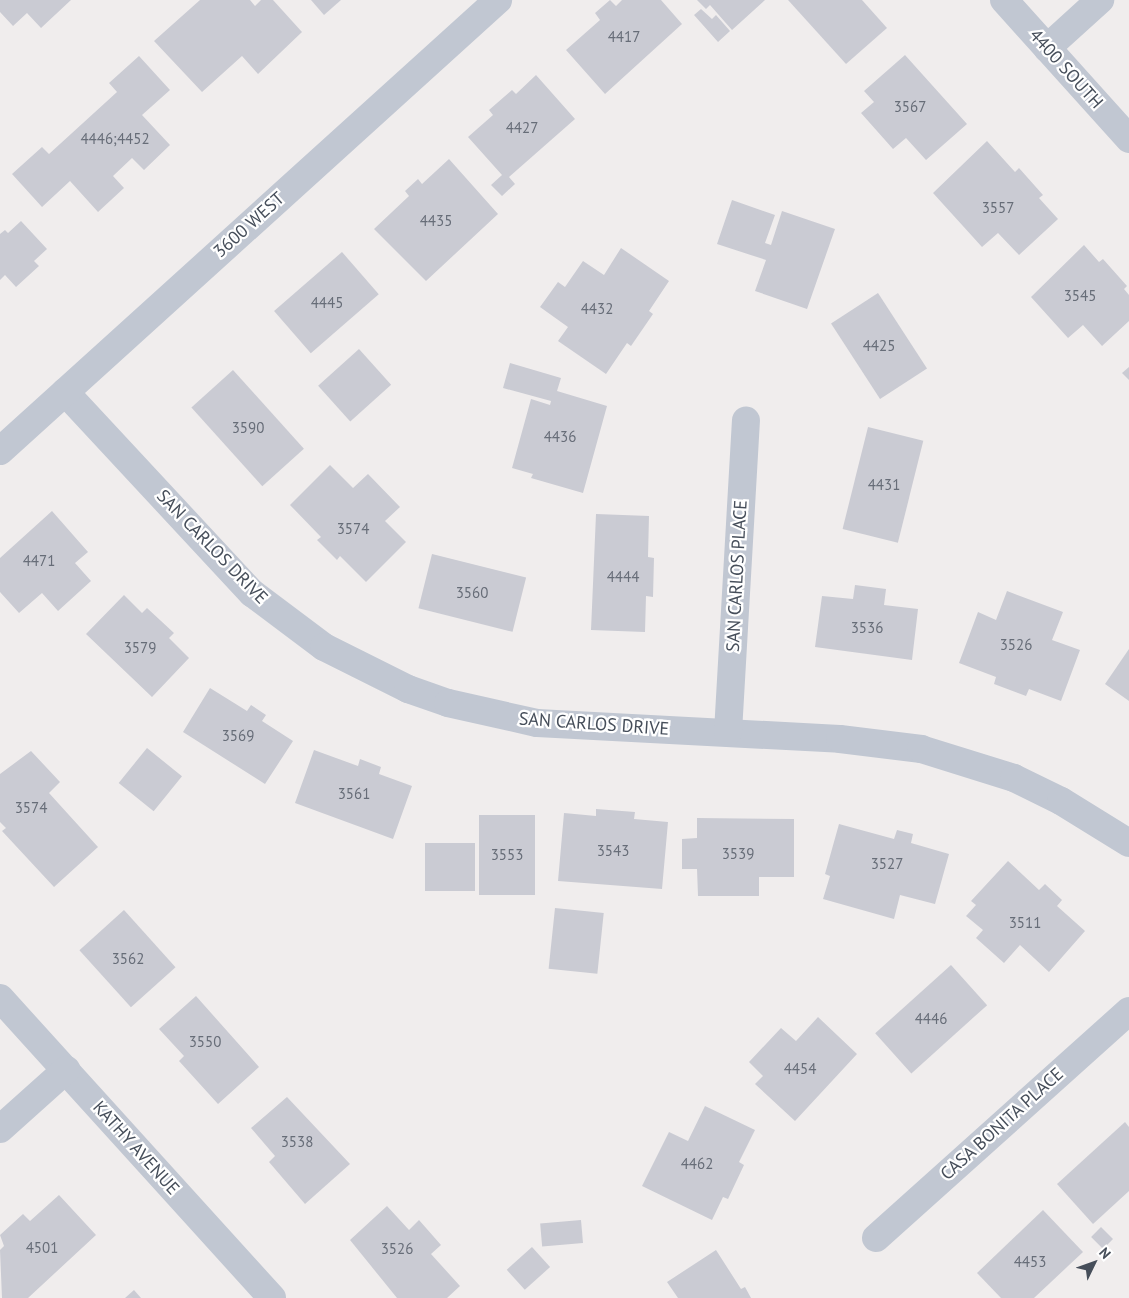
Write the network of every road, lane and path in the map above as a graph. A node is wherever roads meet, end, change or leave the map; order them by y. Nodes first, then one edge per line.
1 (498, 0) edge
2 (1004, 0) edge
3 (1100, 0) edge
4 (1047, 48) junction
5 (1129, 139) edge
6 (65, 392) junction
7 (746, 421) dead end
8 (0, 451) edge
9 (728, 732) junction
10 (1129, 843) edge
11 (0, 998) edge
12 (1129, 1011) edge
13 (66, 1070) junction
14 (0, 1130) edge
15 (876, 1238) dead end
16 (272, 1298) edge

1 - 6 street, 3600 WEST
2 - 4 street, 4400 SOUTH
3 - 4 street
4 - 5 street, 4400 SOUTH
6 - 8 street, 3600 WEST
6 - 9 street, SAN CARLOS DRIVE
7 - 9 street, SAN CARLOS PLACE
9 - 10 street, SAN CARLOS DRIVE
11 - 13 street, KATHY AVENUE
12 - 15 street, CASA BONITA PLACE
13 - 14 street
13 - 16 street, KATHY AVENUE

